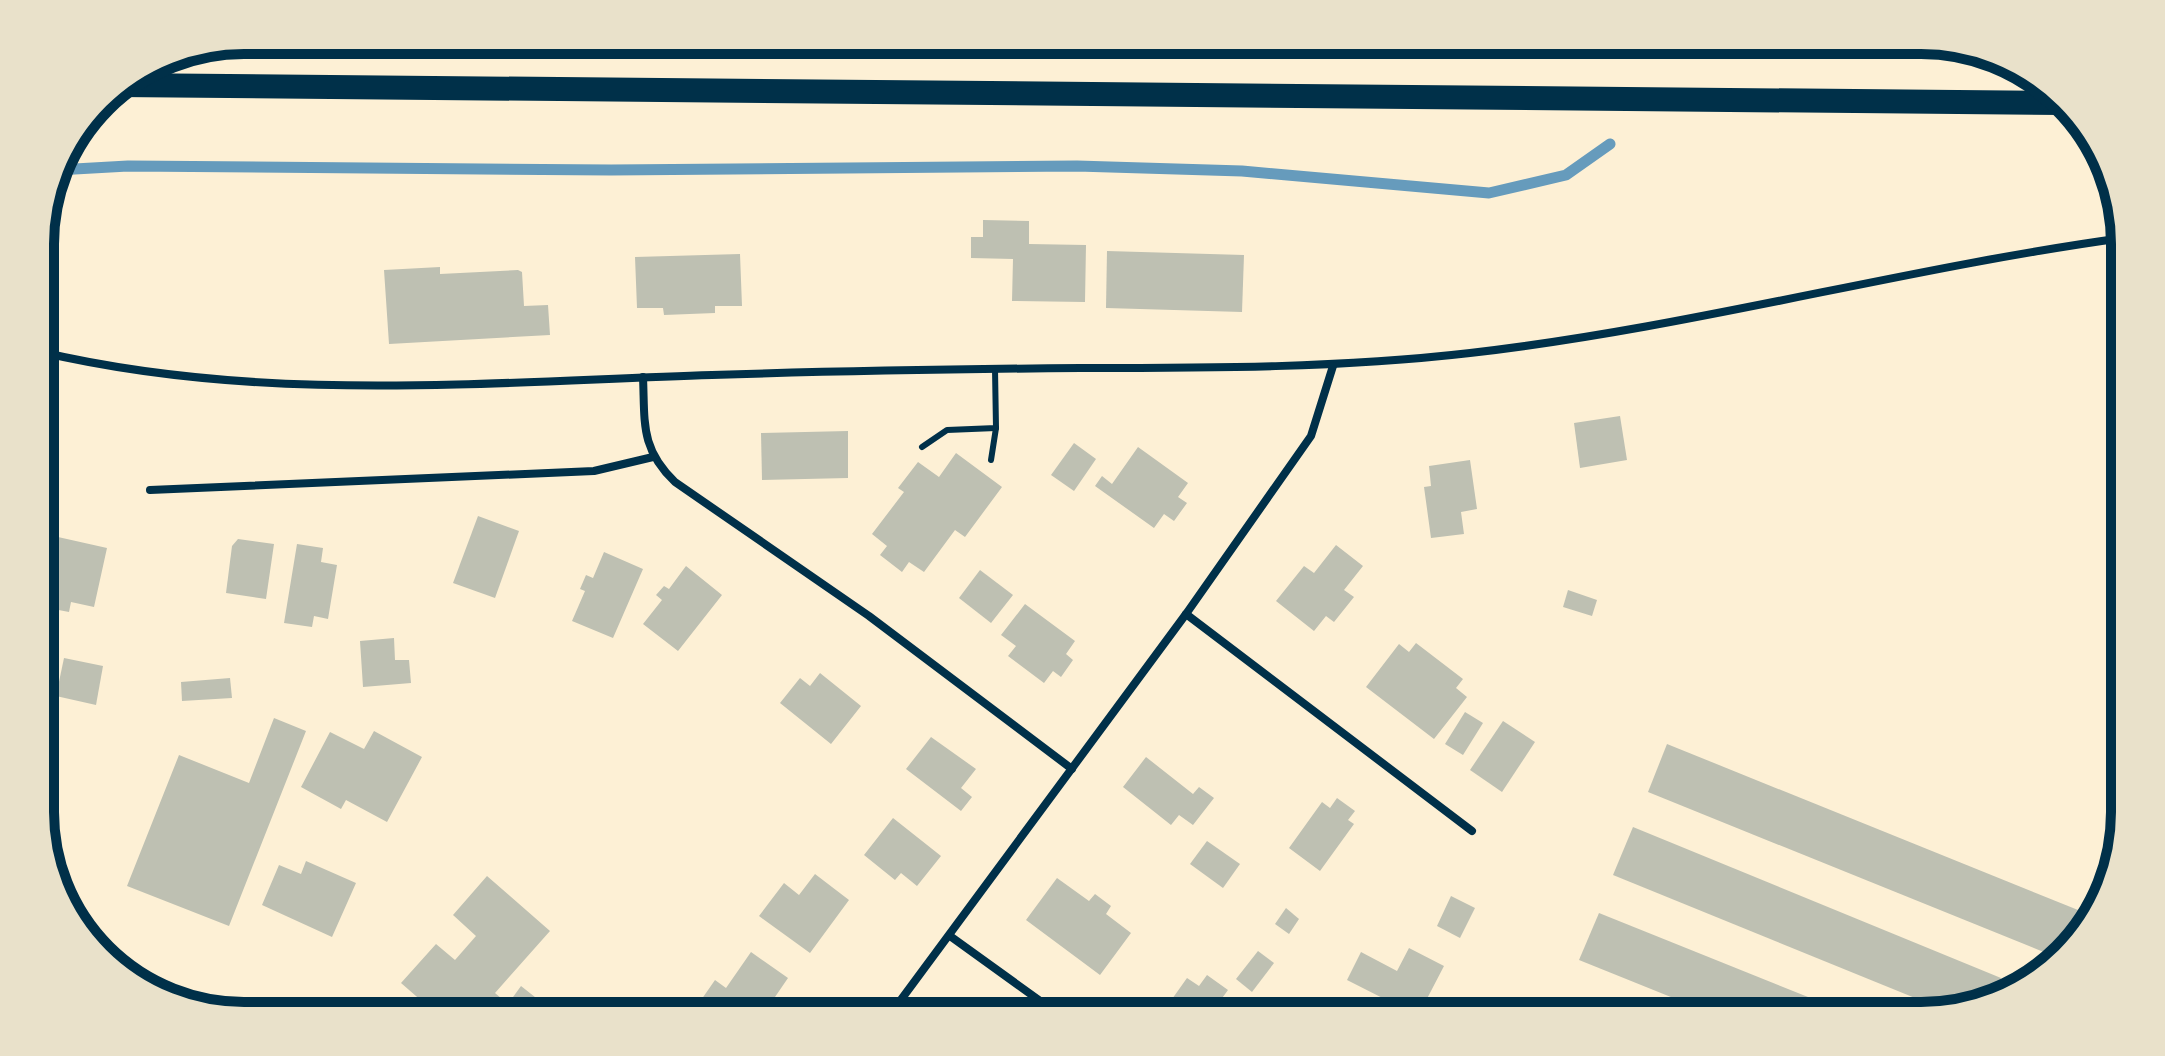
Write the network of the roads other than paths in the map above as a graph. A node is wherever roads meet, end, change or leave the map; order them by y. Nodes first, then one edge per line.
1 (140, 85) edge
2 (2047, 103) edge
3 (2111, 240) edge
4 (54, 355) edge
5 (1333, 366) junction
6 (995, 369) junction
7 (643, 377) junction
8 (996, 428) junction
9 (922, 447) dead end
10 (653, 457) junction
11 (991, 460) dead end
12 (150, 490) dead end
13 (1186, 614) junction
14 (1072, 769) junction
15 (1472, 831) dead end
16 (950, 936) junction
17 (900, 1002) edge
18 (1042, 1002) edge

1 - 2 highway
3 - 5 street
4 - 7 street
5 - 6 street
5 - 13 street
6 - 7 street
6 - 8 lane
7 - 10 street
8 - 9 lane
8 - 11 lane
10 - 12 street
10 - 14 street
13 - 14 street
13 - 15 street
14 - 16 street
16 - 17 street
16 - 18 street

